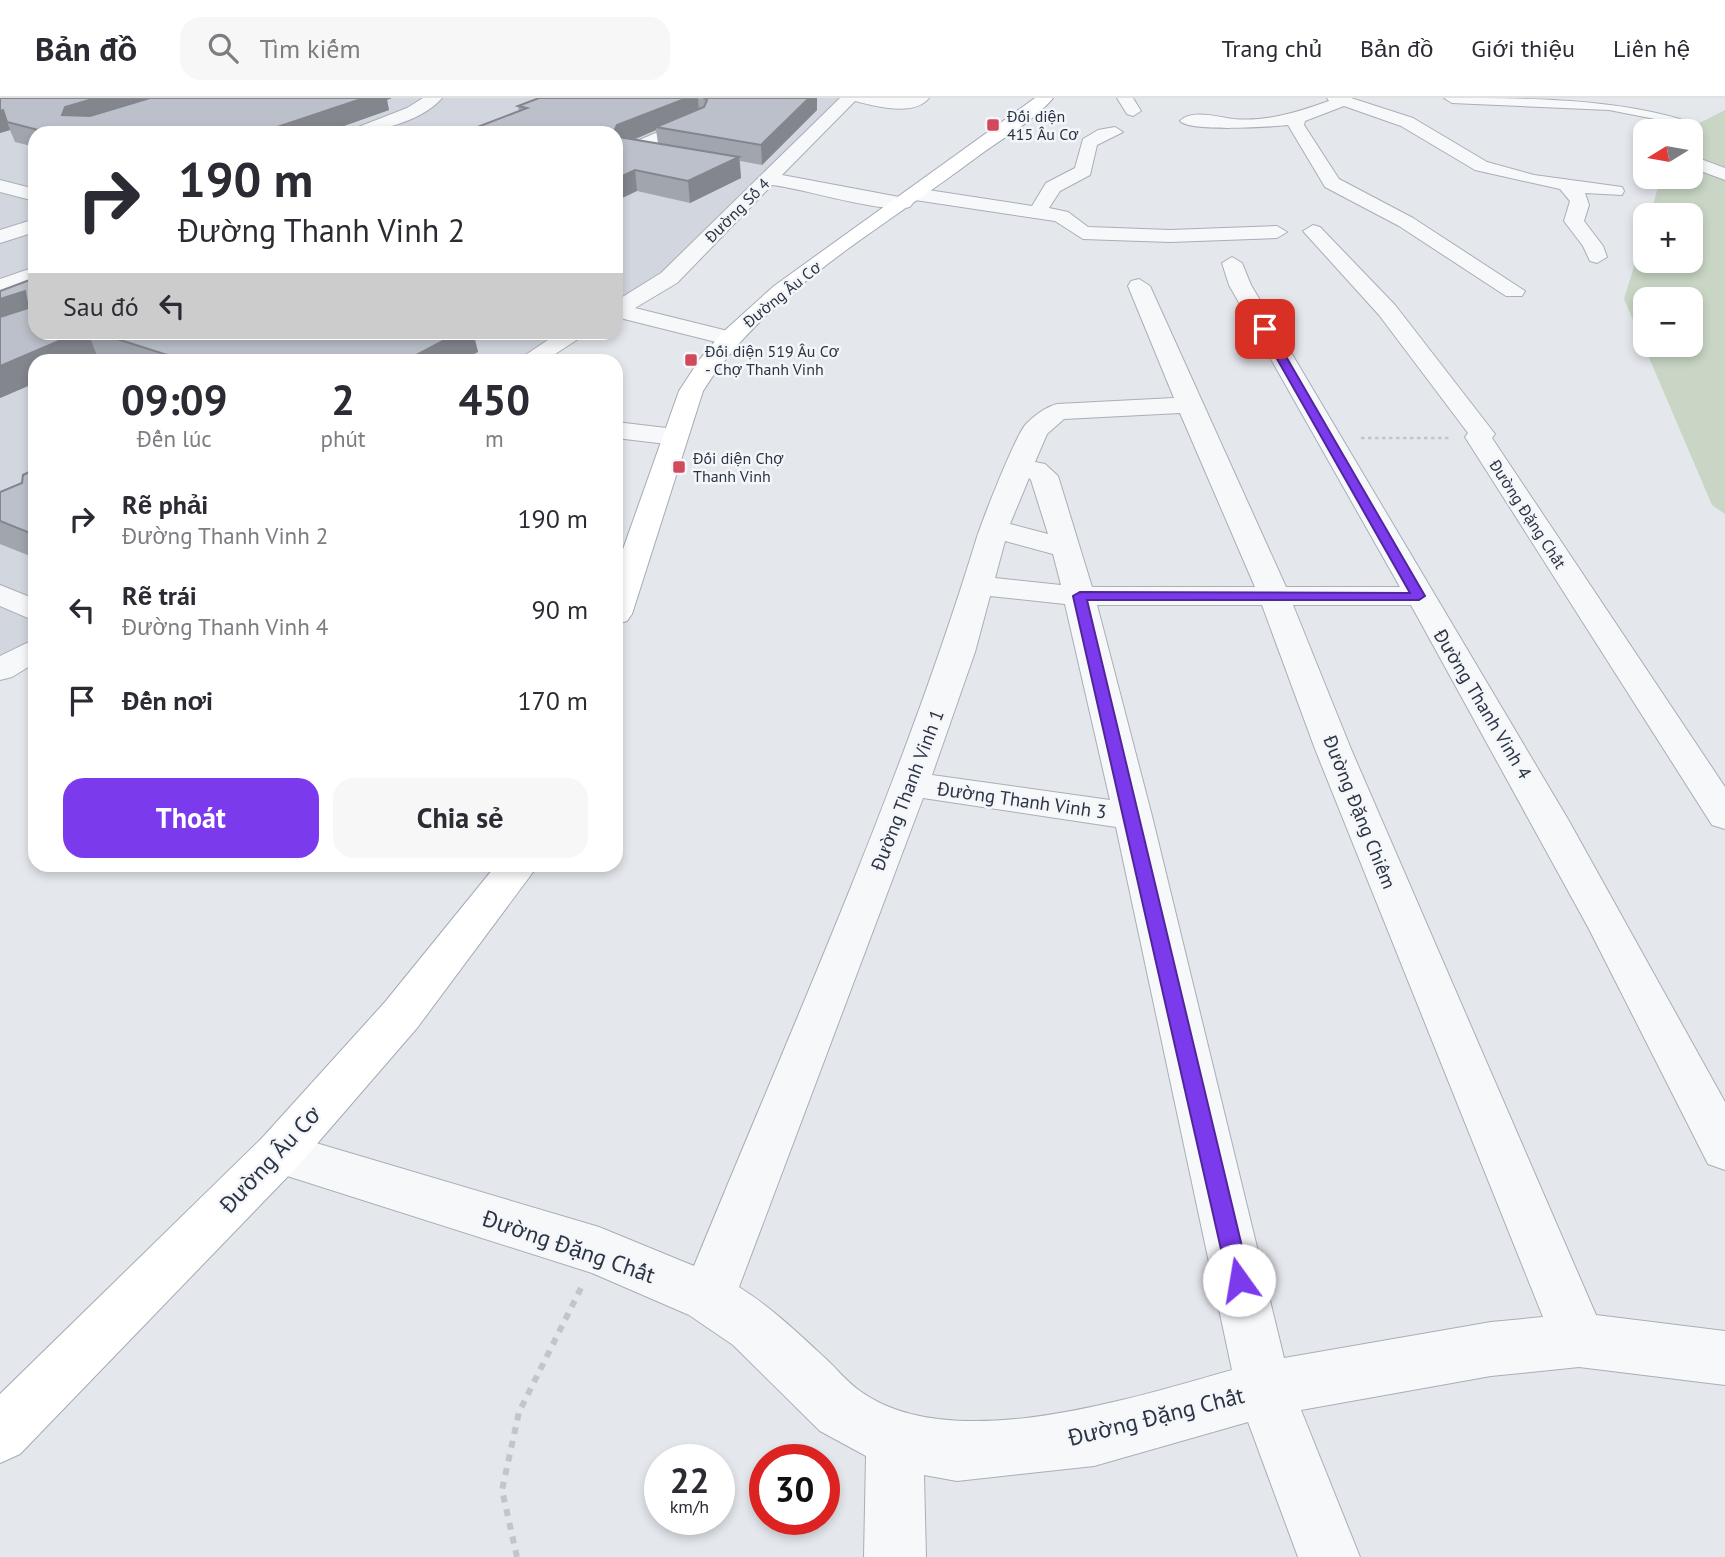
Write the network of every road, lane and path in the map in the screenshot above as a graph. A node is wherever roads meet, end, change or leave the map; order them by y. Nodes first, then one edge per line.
1 (434, 98) edge
2 (849, 98) edge
3 (860, 98) edge
4 (921, 98) edge
5 (1045, 98) edge
6 (1452, 98) edge
7 (1338, 99) edge
8 (1633, 119) edge
9 (1668, 119) edge
10 (698, 120) edge
11 (1297, 120) junction
12 (1188, 121) dead end
13 (1616, 124) dead end
14 (371, 126) edge
15 (1115, 132) dead end
16 (623, 153) edge
17 (669, 157) edge
18 (1703, 168) edge
19 (747, 170) edge
20 (770, 177) junction
21 (1724, 182) edge
22 (1566, 185) junction
23 (0, 186) edge
24 (1615, 191) dead end
25 (28, 193) edge
26 (909, 198) junction
27 (28, 206) edge
28 (12, 211) dead end
29 (1037, 213) junction
30 (28, 227) edge
31 (1313, 231) dead end
32 (1277, 232) dead end
33 (0, 237) edge
34 (1597, 257) dead end
35 (1232, 264) dead end
36 (28, 276) edge
37 (0, 286) edge
38 (1139, 286) dead end
39 (1514, 291) dead end
40 (623, 306) edge
41 (623, 312) edge
42 (728, 338) junction
43 (376, 340) edge
44 (563, 340) edge
45 (411, 354) edge
46 (540, 354) edge
47 (1190, 405) junction
48 (623, 431) edge
49 (675, 437) junction
50 (1478, 437) junction
51 (1328, 438) junction
52 (1020, 467) junction
53 (994, 529) junction
54 (1067, 548) junction
55 (978, 586) junction
56 (623, 593) edge
57 (0, 594) edge
58 (1080, 596) junction
59 (1419, 596) junction
60 (1275, 597) junction
61 (28, 607) edge
62 (28, 653) edge
63 (0, 670) edge
64 (910, 784) junction
65 (1133, 816) junction
66 (1725, 816) edge
67 (513, 872) edge
68 (1725, 1149) edge
69 (279, 1153) junction
70 (599, 1251) junction
71 (708, 1297) junction
72 (1579, 1340) junction
73 (1725, 1358) edge
74 (1264, 1389) junction
75 (0, 1434) edge
76 (895, 1440) junction
77 (517, 1557) edge
78 (895, 1557) edge
79 (1329, 1557) edge

1 - 14 street
2 - 20 street, Đường Số 4
3 - 4 street
5 - 26 main road, Đường Âu Cơ
6 - 9 street
7 - 11 street
7 - 22 street
8 - 13 street
10 - 16 street
11 - 12 street
11 - 39 street
15 - 29 street
16 - 17 street
18 - 21 street
19 - 20 street
20 - 26 street
20 - 40 street, Đường Số 4
22 - 24 street
22 - 34 street
23 - 25 street
26 - 29 street
26 - 42 main road, Đường Âu Cơ
27 - 28 street
29 - 32 street
30 - 33 street
31 - 50 street, Đường Đặng Chất
35 - 51 street, Đường Thanh Vinh 4
36 - 37 street
38 - 47 street, Đường Đặng Chiêm
41 - 42 street
42 - 49 main road, Đường Âu Cơ
43 - 45 street
44 - 46 street
47 - 52 street, Đường Thanh Vinh 1
47 - 60 street, Đường Đặng Chiêm
48 - 49 street
49 - 56 main road, Đường Âu Cơ
50 - 51 path
50 - 66 street, Đường Đặng Chất
51 - 59 street, Đường Thanh Vinh 4
52 - 53 street, Đường Thanh Vinh 1
52 - 54 street
53 - 54 street
53 - 55 street, Đường Thanh Vinh 1
54 - 58 street
55 - 58 street
55 - 64 street, Đường Thanh Vinh 1
57 - 61 street
58 - 60 street
58 - 65 street
59 - 60 street
59 - 68 street, Đường Thanh Vinh 4
60 - 72 street, Đường Đặng Chiêm
62 - 63 street
64 - 65 street, Đường Thanh Vinh 3
64 - 71 street, Đường Thanh Vinh 1
65 - 74 street
67 - 69 main road, Đường Âu Cơ
69 - 70 street, Đường Đặng Chất
69 - 75 main road, Đường Âu Cơ
70 - 71 street, Đường Đặng Chất
70 - 77 path
71 - 76 street, Đường Đặng Chất
72 - 73 street, Đường Đặng Chất
72 - 74 street, Đường Đặng Chất
74 - 76 street, Đường Đặng Chất
74 - 79 street
76 - 78 street

